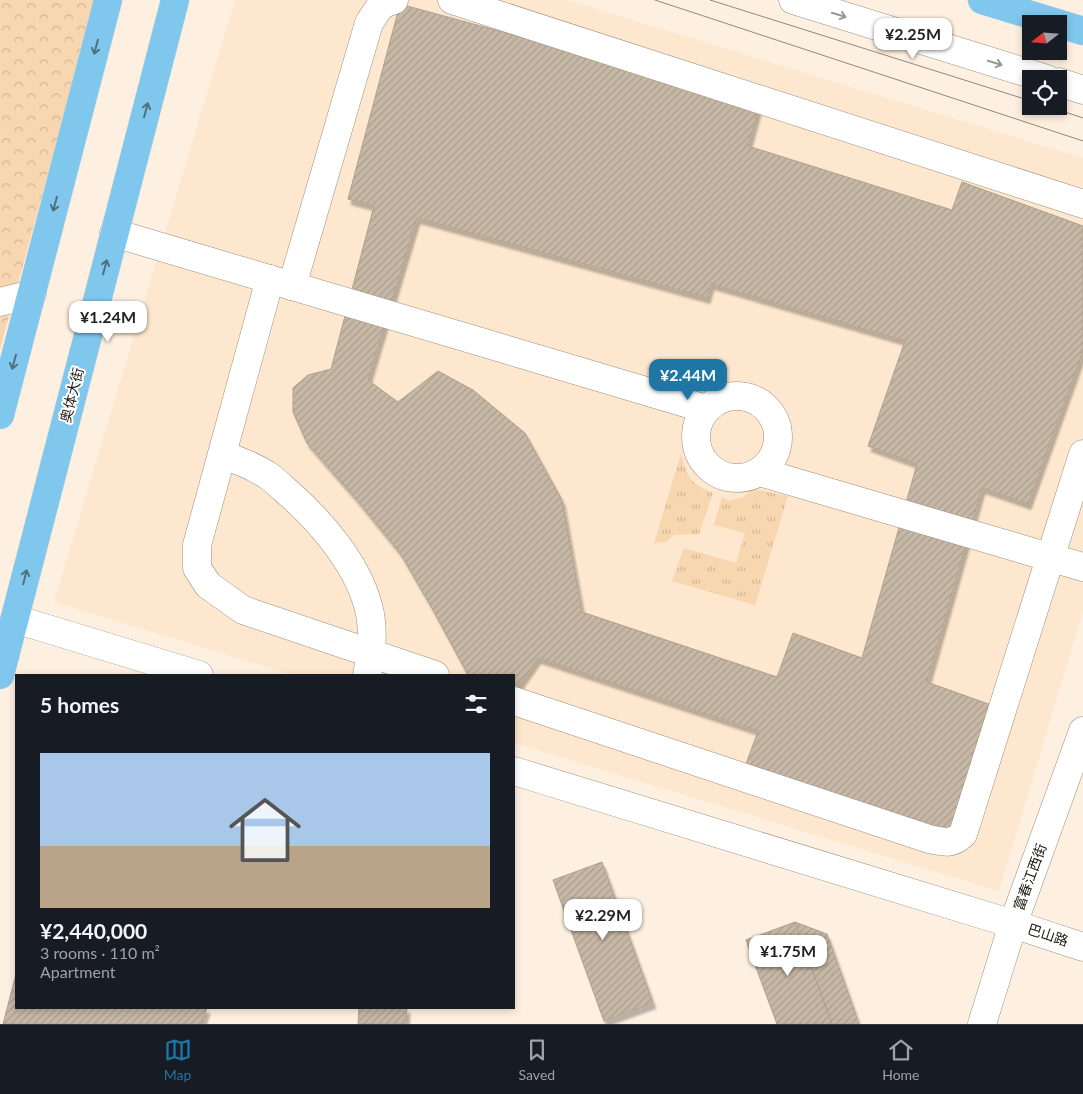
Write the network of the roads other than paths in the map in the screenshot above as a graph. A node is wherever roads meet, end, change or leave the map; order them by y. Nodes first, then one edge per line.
1 (108, 0) edge
2 (175, 0) edge
3 (394, 0) edge
4 (452, 0) edge
5 (793, 0) edge
6 (982, 0) edge
7 (1083, 31) edge
8 (1022, 71) edge
9 (1067, 85) edge
10 (1083, 90) edge
11 (1083, 204) edge
12 (114, 233) junction
13 (281, 283) junction
14 (32, 294) junction
15 (0, 302) edge
16 (706, 409) junction
17 (0, 415) edge
18 (1083, 454) edge
19 (222, 455) junction
20 (760, 472) junction
21 (1050, 557) junction
22 (1083, 567) edge
23 (14, 619) junction
24 (369, 664) edge
25 (196, 674) edge
26 (429, 674) edge
27 (0, 675) edge
28 (515, 701) edge
29 (1083, 731) edge
30 (515, 771) edge
31 (1013, 924) junction
32 (1083, 947) edge
33 (982, 1024) edge

1 -> 14 main road
12 -> 2 main road, 奥体大街
3 - 13 street
4 - 11 street
5 -> 8 street
6 - 7 main road
9 - 10 street
12 - 13 street
23 -> 12 main road, 奥体大街
13 - 16 street
13 - 19 street
14 - 15 street
14 -> 17 main road
16 - 20 street
16 - 20 street
18 - 21 street
19 - 24 street
19 - 24 street
20 - 21 street
21 - 22 street
21 - 28 street
23 - 25 street
23 - 27 main road, 奥体大街
24 - 26 street
29 - 31 street, 富春江西街
30 - 31 street, 巴山路
31 - 32 street, 巴山路
31 - 33 street, 富春江西街

